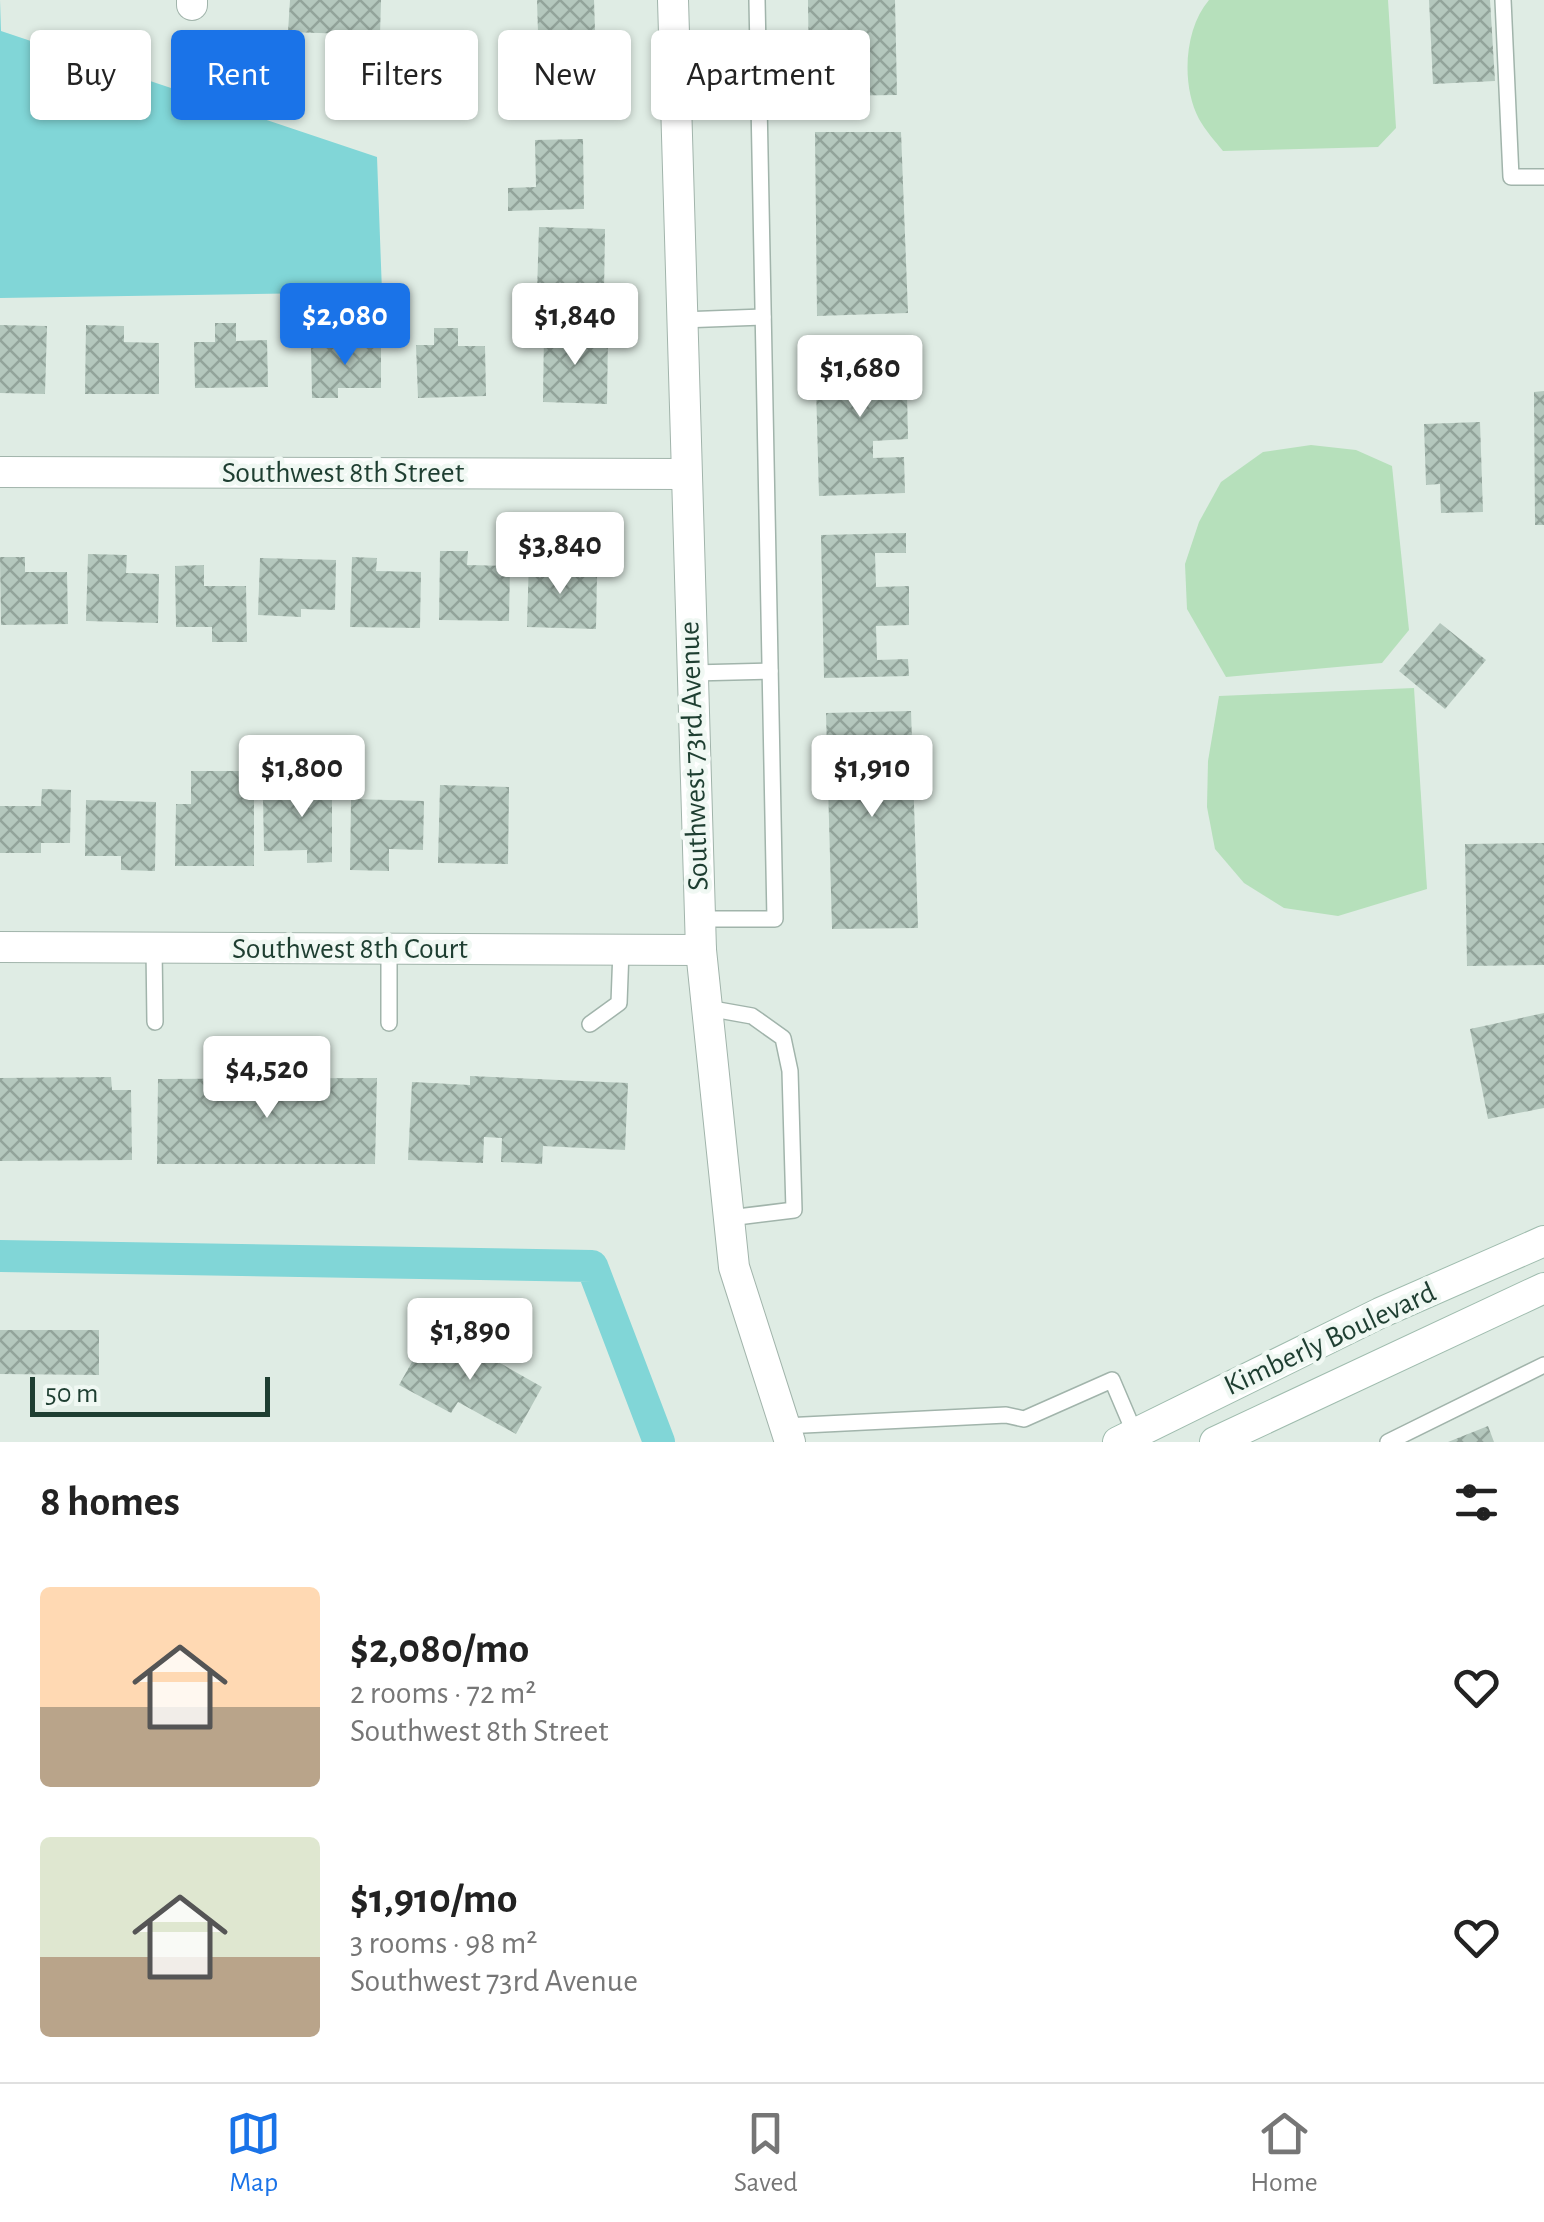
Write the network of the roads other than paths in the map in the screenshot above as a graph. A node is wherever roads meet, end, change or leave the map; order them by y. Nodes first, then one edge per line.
1 (673, 0) edge
2 (757, 0) edge
3 (1504, 0) edge
4 (674, 30) edge
5 (757, 30) edge
6 (676, 120) edge
7 (759, 120) edge
8 (1544, 177) edge
9 (763, 318) junction
10 (680, 320) junction
11 (0, 472) edge
12 (686, 474) junction
13 (770, 672) junction
14 (693, 673) junction
15 (700, 934) junction
16 (0, 948) edge
17 (154, 948) junction
18 (389, 948) junction
19 (621, 950) junction
20 (707, 1008) junction
21 (154, 1022) dead end
22 (389, 1023) dead end
23 (590, 1024) dead end
24 (729, 1218) junction
25 (1544, 1241) edge
26 (1544, 1288) edge
27 (1544, 1365) edge
28 (1218, 1426) edge
29 (787, 1434) edge
30 (1127, 1438) edge
31 (1388, 1442) edge

1 - 4 street, Southwest 73rd Avenue
2 - 5 lane
3 - 8 lane
6 - 10 street, Southwest 73rd Avenue
7 - 9 lane
9 - 10 lane
9 - 13 lane
10 - 12 street, Southwest 73rd Avenue
11 - 12 street, Southwest 8th Street
12 - 14 street, Southwest 73rd Avenue
13 - 14 lane
13 - 15 lane
14 - 15 street, Southwest 73rd Avenue
15 - 19 street, Southwest 8th Court
15 - 20 street, Southwest 73rd Avenue
16 - 17 street, Southwest 8th Court
17 - 18 street, Southwest 8th Court
17 - 21 lane
18 - 19 street, Southwest 8th Court
18 - 22 lane
19 - 23 lane
20 - 24 street, Southwest 73rd Avenue
20 - 24 lane
24 - 29 street, Southwest 73rd Avenue
25 - 28 street, Kimberly Boulevard
26 - 28 street, Kimberly Boulevard
27 - 31 lane
28 - 30 street, Kimberly Boulevard
29 - 30 lane

